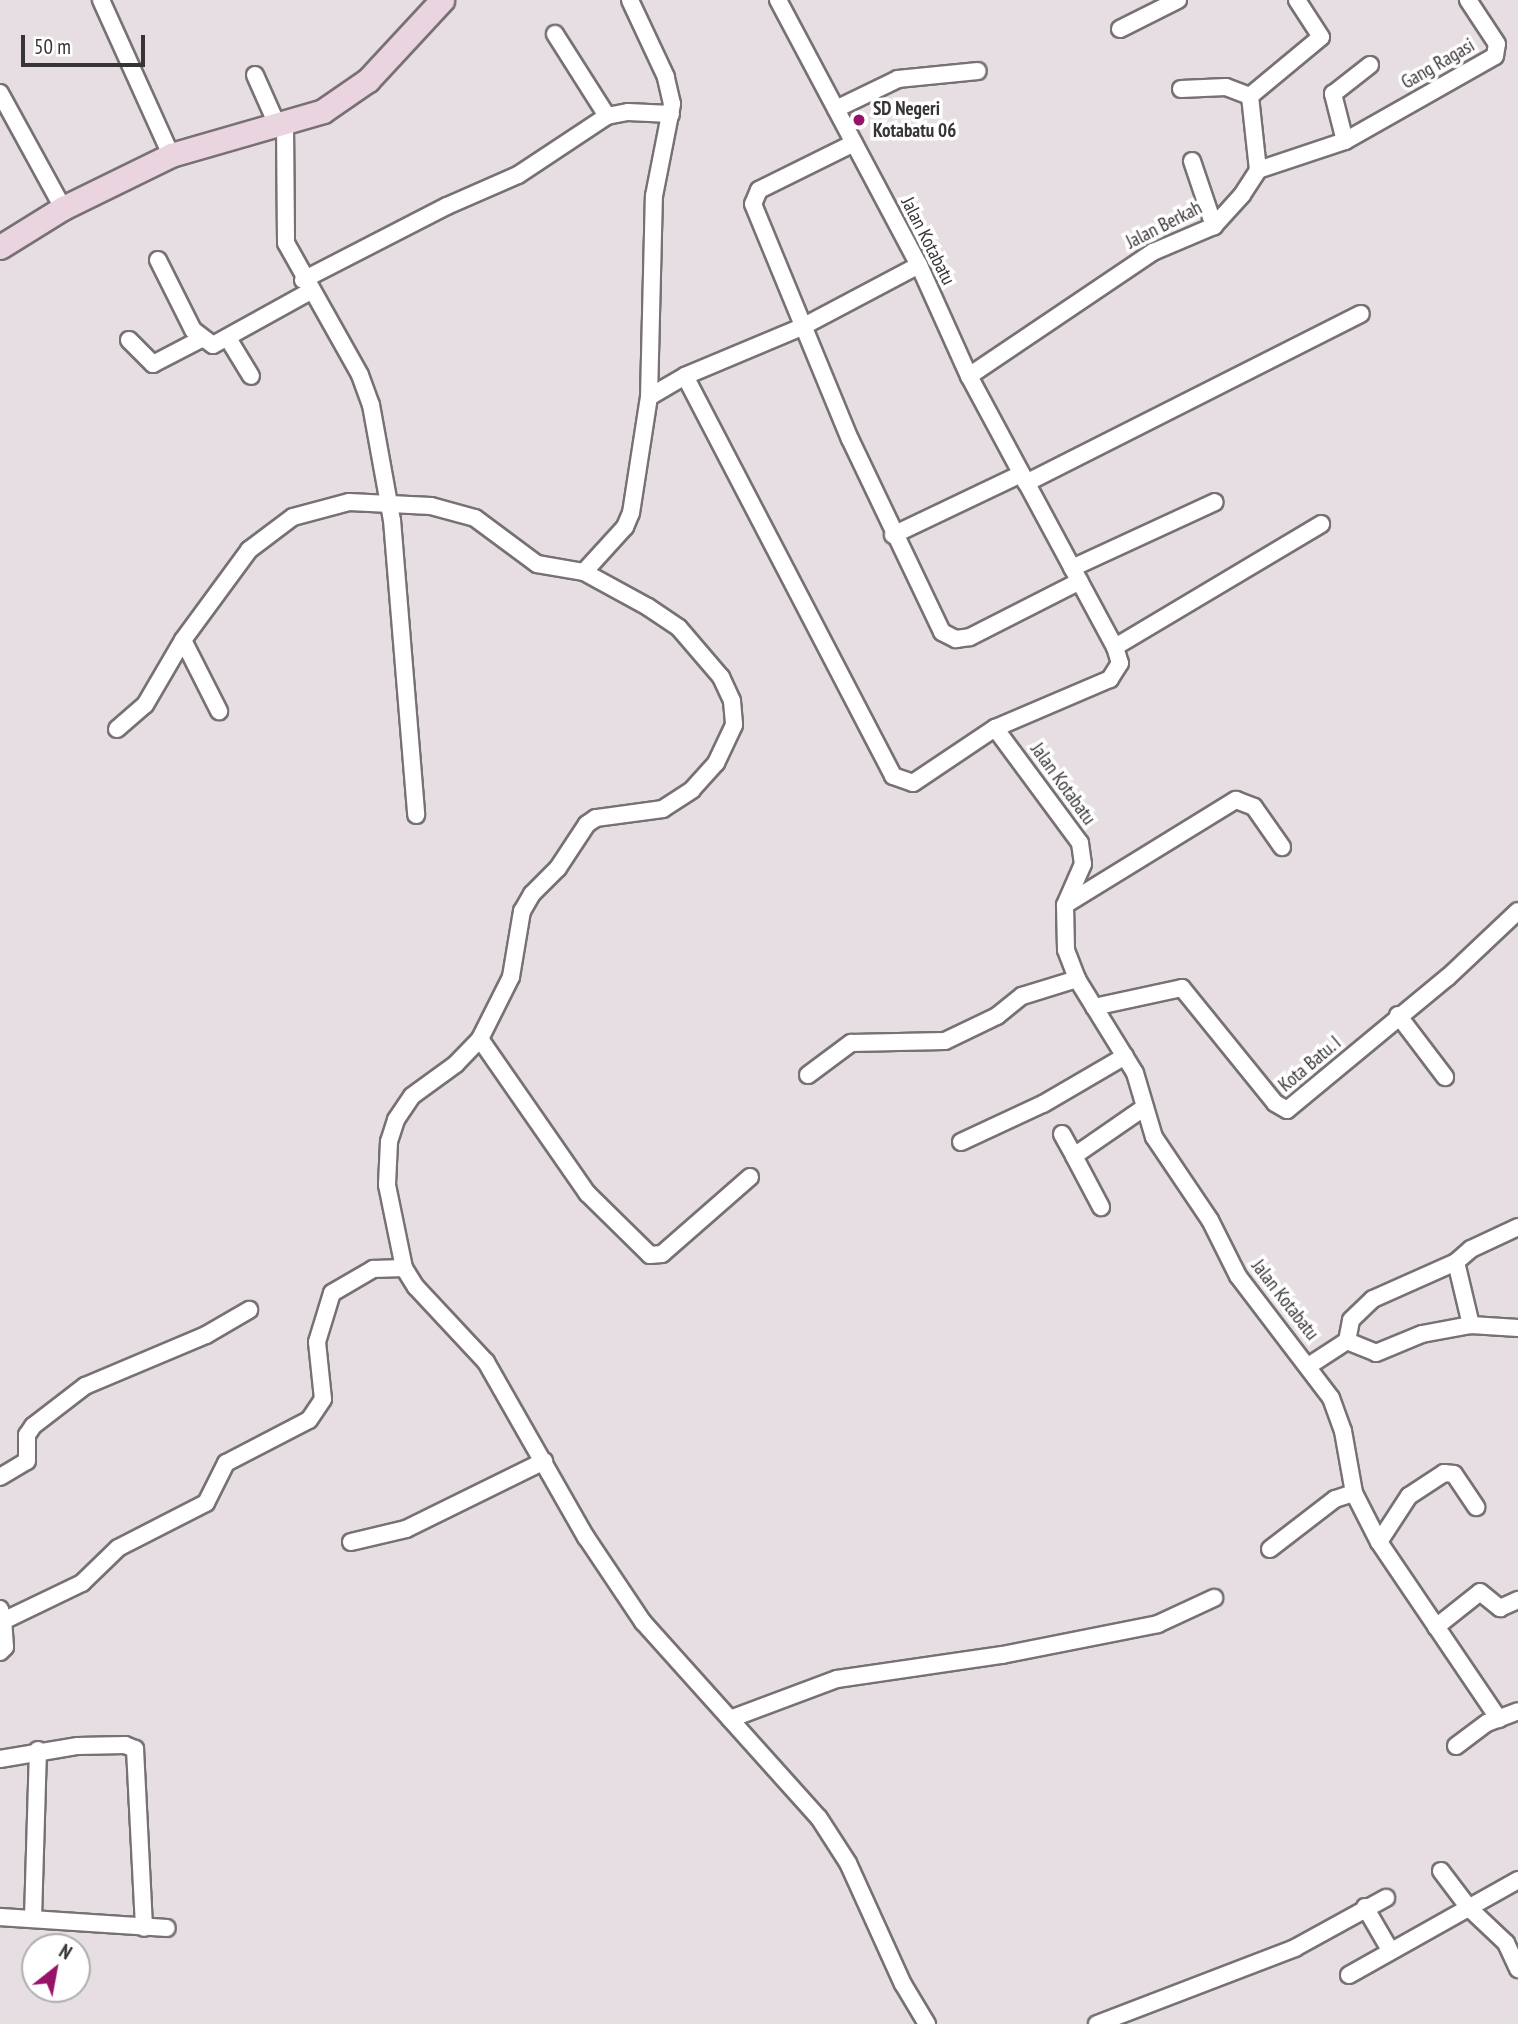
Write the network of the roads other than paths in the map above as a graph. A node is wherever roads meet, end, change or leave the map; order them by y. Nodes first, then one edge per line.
1 (101, 0) edge
2 (442, 0) edge
3 (630, 0) edge
4 (778, 0) edge
5 (1178, 0) edge
6 (1297, 0) edge
7 (1468, 0) edge
8 (1120, 29) dead end
9 (555, 34) dead end
10 (1370, 65) dead end
11 (978, 71) dead end
12 (255, 75) dead end
13 (1181, 89) dead end
14 (0, 93) edge
15 (1250, 96) junction
16 (836, 109) junction
17 (671, 114) junction
18 (607, 116) junction
19 (281, 126) junction
20 (1345, 141) junction
21 (854, 143) junction
22 (171, 155) junction
23 (1192, 160) dead end
24 (1258, 170) junction
25 (63, 208) junction
26 (1214, 226) junction
27 (0, 247) edge
28 (158, 260) dead end
29 (919, 265) junction
30 (306, 286) junction
31 (1361, 314) dead end
32 (802, 327) junction
33 (201, 339) junction
34 (129, 340) dead end
35 (229, 341) junction
36 (251, 376) dead end
37 (685, 376) junction
38 (969, 376) junction
39 (649, 397) junction
40 (1023, 479) junction
41 (390, 502) junction
42 (1214, 502) dead end
43 (1321, 524) dead end
44 (893, 535) junction
45 (584, 572) junction
46 (1076, 574) junction
47 (183, 640) junction
48 (1115, 647) junction
49 (219, 711) dead end
50 (995, 728) junction
51 (117, 729) dead end
52 (416, 815) dead end
53 (1282, 847) dead end
54 (1065, 905) junction
55 (1518, 911) edge
56 (1077, 979) junction
57 (1094, 1006) junction
58 (1398, 1015) junction
59 (480, 1039) junction
60 (1125, 1056) junction
61 (808, 1075) dead end
62 (1445, 1077) dead end
63 (1145, 1107) junction
64 (1062, 1134) dead end
65 (961, 1142) dead end
66 (1074, 1156) junction
67 (750, 1177) dead end
68 (1101, 1207) dead end
69 (1518, 1227) edge
70 (1456, 1262) junction
71 (404, 1268) junction
72 (249, 1310) dead end
73 (1471, 1325) junction
74 (1518, 1328) edge
75 (1347, 1341) junction
76 (1310, 1365) junction
77 (544, 1461) junction
78 (0, 1477) edge
79 (1354, 1493) junction
80 (1476, 1507) dead end
81 (351, 1542) dead end
82 (1379, 1542) junction
83 (1270, 1549) dead end
84 (1214, 1598) dead end
85 (1518, 1600) edge
86 (2, 1615) edge
87 (1436, 1627) junction
88 (0, 1652) edge
89 (1518, 1711) edge
90 (730, 1719) junction
91 (1499, 1719) junction
92 (1457, 1746) dead end
93 (38, 1751) junction
94 (0, 1759) edge
95 (1441, 1871) dead end
96 (1518, 1880) edge
97 (1386, 1898) dead end
98 (1365, 1907) junction
99 (1469, 1908) junction
100 (0, 1917) edge
101 (33, 1918) junction
102 (144, 1928) junction
103 (167, 1928) dead end
104 (1390, 1950) junction
105 (1518, 1969) edge
106 (1349, 1975) dead end
107 (928, 2024) edge
108 (1097, 2024) edge

1 - 22 street
2 - 19 main road
3 - 17 street
4 - 16 street, Jalan Kotabatu
5 - 8 street
6 - 15 street
7 - 20 street, Gang Ragasi
9 - 18 street
10 - 20 street
11 - 16 street
12 - 19 street
13 - 15 street
14 - 25 street
15 - 24 street
16 - 21 street, Jalan Kotabatu
17 - 18 street
17 - 39 street
18 - 30 street
19 - 22 main road
19 - 30 street
20 - 24 street
21 - 29 street, Jalan Kotabatu
21 - 32 street
22 - 25 main road
23 - 26 street
24 - 26 street, Jalan Berkah
25 - 27 main road
26 - 38 street, Jalan Berkah
28 - 33 street
29 - 32 street
29 - 38 street, Jalan Kotabatu
30 - 35 street
30 - 41 street
31 - 40 street
32 - 37 street
32 - 44 street
33 - 34 street
33 - 35 street
35 - 36 street
37 - 39 street
37 - 50 street
38 - 40 street, Jalan Kotabatu
39 - 45 street
40 - 44 street
40 - 46 street, Jalan Kotabatu
41 - 45 street
41 - 47 street
41 - 52 street
42 - 46 street
43 - 48 street
44 - 46 street
45 - 59 street
46 - 48 street, Jalan Kotabatu
47 - 49 street
47 - 51 street
48 - 50 street
50 - 54 street, Jalan Kotabatu
53 - 54 street
54 - 56 street, Jalan Kotabatu
55 - 58 street, Kota Batu. I
56 - 57 street, Jalan Kotabatu
56 - 61 street
57 - 58 street, Kota Batu. I
57 - 60 street, Jalan Kotabatu
58 - 62 street
59 - 67 street
59 - 71 street
60 - 63 street, Jalan Kotabatu
60 - 65 street
63 - 66 street
63 - 76 street, Jalan Kotabatu
64 - 66 street
66 - 68 street
69 - 70 street
70 - 73 street
70 - 75 street
71 - 77 street
71 - 86 street
72 - 78 street
73 - 74 street
73 - 75 street
75 - 76 street
76 - 79 street, Jalan Kotabatu
77 - 81 street
77 - 90 street
79 - 82 street, Jalan Kotabatu
79 - 83 street
80 - 82 street
82 - 87 street, Jalan Kotabatu
84 - 90 street
85 - 87 street
86 - 88 street
87 - 91 street, Jalan Kotabatu
89 - 91 street
90 - 107 street
91 - 92 street
93 - 94 street
93 - 101 street
93 - 102 street
95 - 99 street
96 - 99 street
97 - 98 street
98 - 104 street
98 - 108 street
99 - 104 street
99 - 105 street
100 - 101 street
101 - 102 street
102 - 103 street
104 - 106 street

